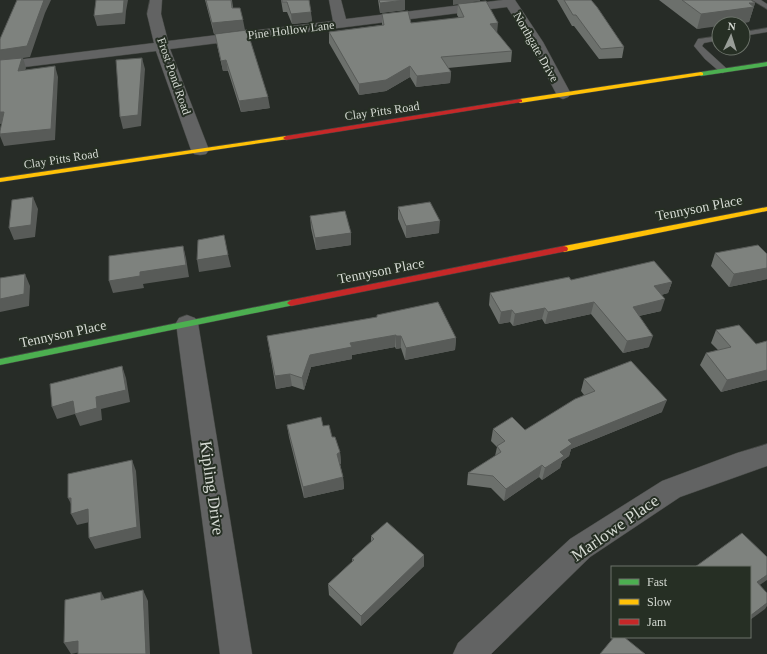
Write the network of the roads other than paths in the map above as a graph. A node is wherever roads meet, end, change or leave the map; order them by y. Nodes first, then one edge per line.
1 (156, 0) edge
2 (335, 0) edge
3 (756, 0) edge
4 (510, 2) edge
5 (767, 7) edge
6 (340, 23) junction
7 (767, 30) edge
8 (751, 33) edge
9 (711, 39) edge
10 (162, 47) junction
11 (767, 64) edge
12 (0, 66) edge
13 (723, 70) junction
14 (563, 94) junction
15 (200, 150) junction
16 (0, 180) edge
17 (767, 209) edge
18 (187, 323) junction
19 (0, 362) edge
20 (767, 454) edge
21 (236, 654) edge
22 (468, 654) edge

1 - 10 street, Frost Pond Road
2 - 6 street
3 - 5 lane
4 - 6 street, Pine Hollow Lane
4 - 14 street, Northgate Drive
6 - 10 street, Pine Hollow Lane
7 - 8 lane
9 - 13 lane
10 - 12 street, Pine Hollow Lane
10 - 15 street, Frost Pond Road
11 - 13 street, Clay Pitts Road
13 - 14 street, Clay Pitts Road
14 - 15 street, Clay Pitts Road
15 - 16 street, Clay Pitts Road
17 - 18 street, Tennyson Place
18 - 19 street, Tennyson Place
18 - 21 street, Kipling Drive
20 - 22 street, Marlowe Place

